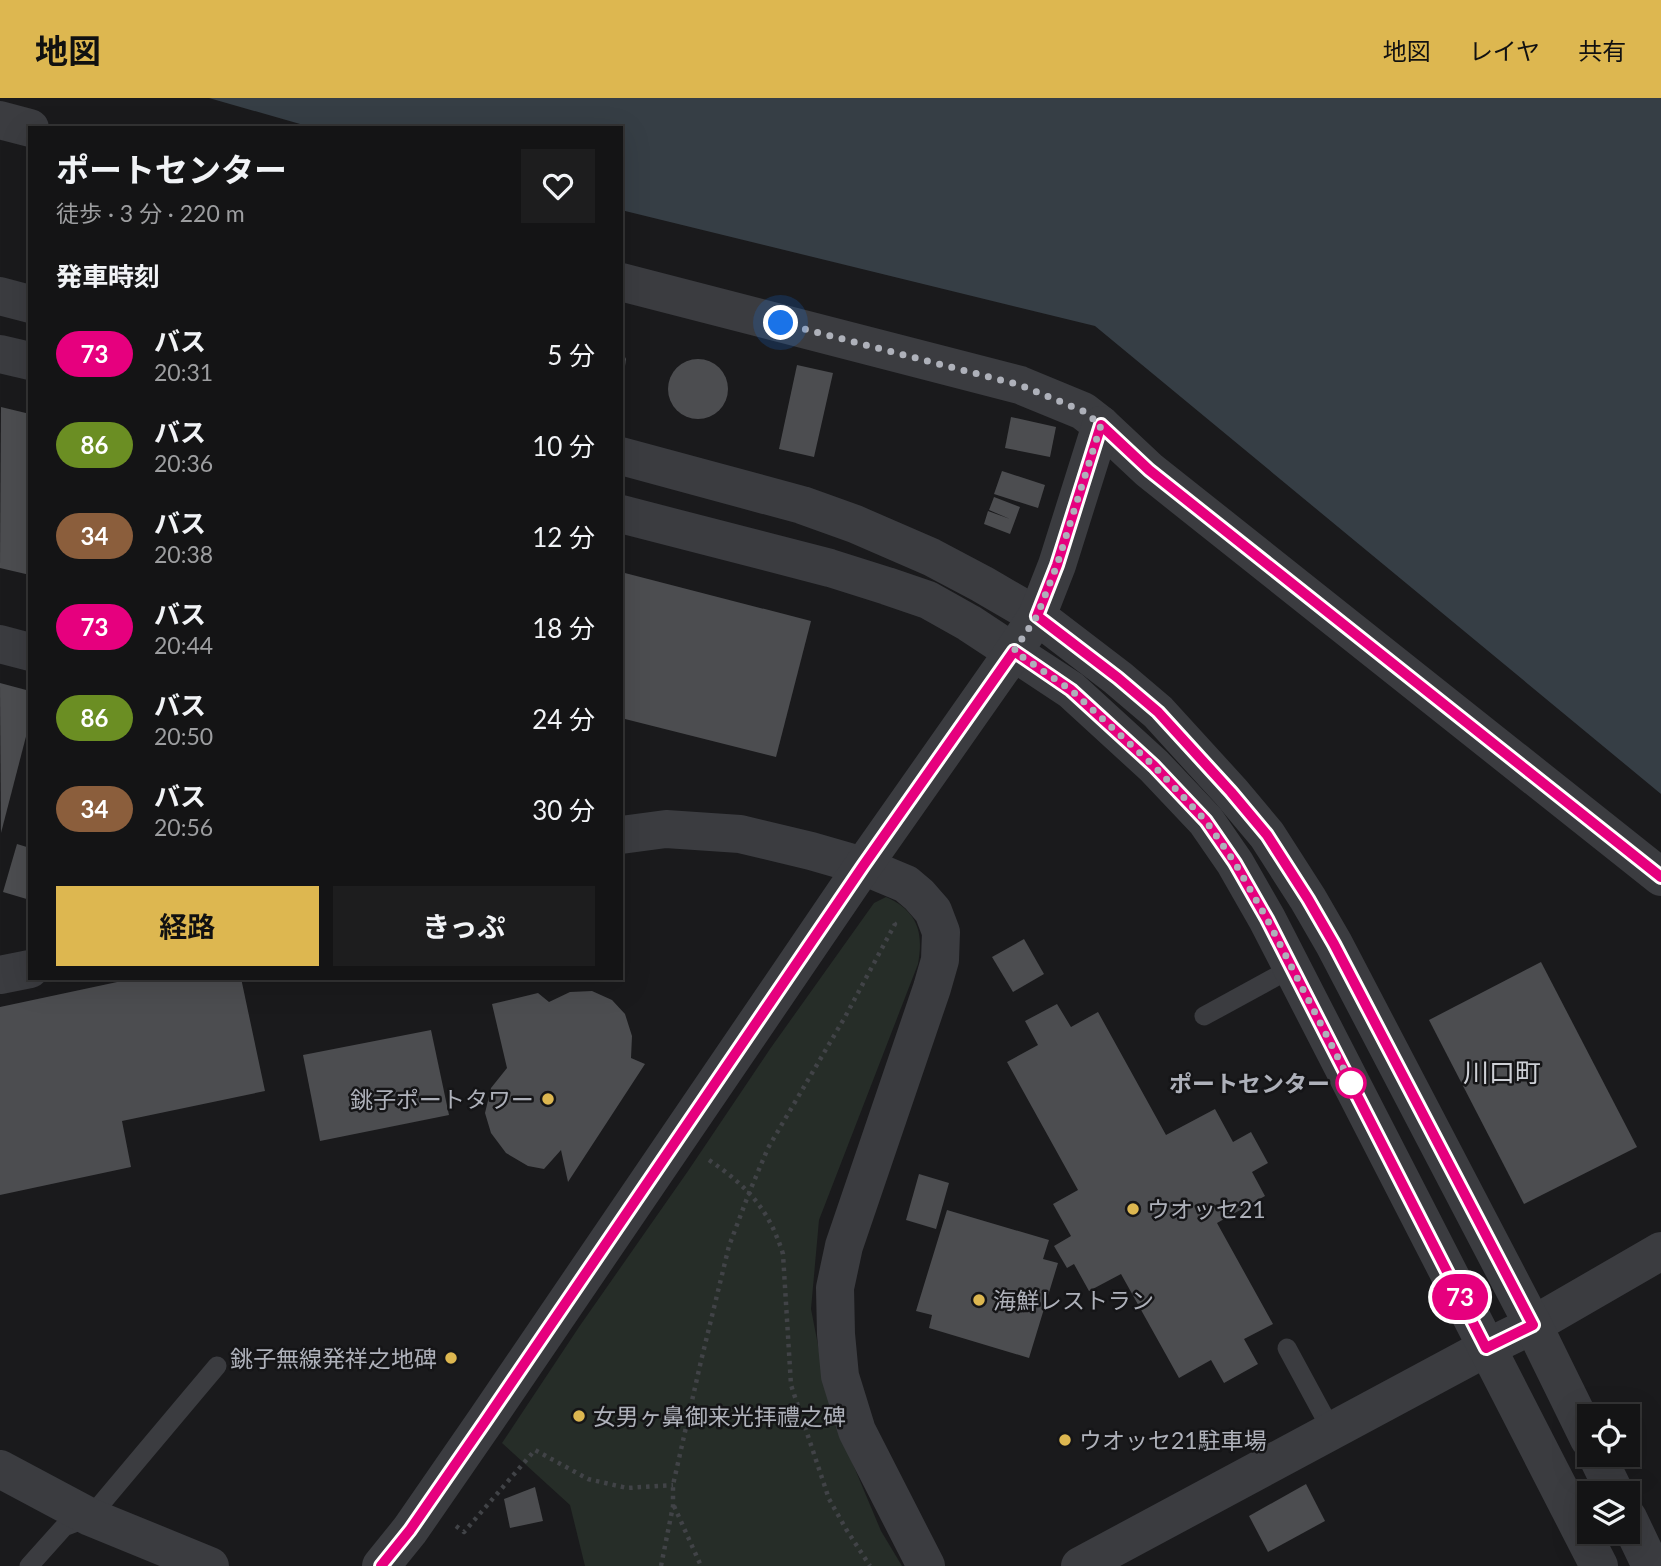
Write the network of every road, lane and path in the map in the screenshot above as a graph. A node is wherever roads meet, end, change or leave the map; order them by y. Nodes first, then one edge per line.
1 (0, 120) edge
2 (28, 127) edge
3 (623, 283) edge
4 (0, 296) edge
5 (28, 303) edge
6 (0, 354) edge
7 (28, 361) edge
8 (1101, 425) junction
9 (623, 457) edge
10 (623, 515) edge
11 (1037, 616) junction
12 (0, 644) edge
13 (28, 651) edge
14 (1014, 651) junction
15 (623, 835) edge
16 (863, 866) junction
17 (1661, 877) edge
18 (888, 920) dead end
19 (1292, 968) junction
20 (28, 969) edge
21 (0, 975) edge
22 (1204, 1016) dead end
23 (708, 1159) dead end
24 (749, 1193) junction
25 (1661, 1251) edge
26 (1533, 1325) junction
27 (1287, 1348) dead end
28 (1486, 1348) junction
29 (217, 1366) dead end
30 (1577, 1415) edge
31 (1332, 1431) junction
32 (0, 1469) edge
33 (673, 1485) junction
34 (673, 1506) junction
35 (90, 1517) junction
36 (455, 1525) dead end
37 (1640, 1543) edge
38 (29, 1566) edge
39 (210, 1566) edge
40 (381, 1566) edge
41 (661, 1566) edge
42 (701, 1566) edge
43 (870, 1566) edge
44 (926, 1566) edge
45 (1080, 1566) edge
46 (1599, 1566) edge
47 (1651, 1566) edge

1 - 2 street
3 - 8 street
4 - 5 street
6 - 7 street
8 - 11 street
8 - 17 street
9 - 11 street
10 - 14 street
11 - 14 street
11 - 26 street
12 - 13 street
14 - 16 street
14 - 19 street
15 - 16 street
16 - 40 street
16 - 44 street
18 - 24 path
19 - 22 lane
19 - 28 street
20 - 21 street
23 - 24 path
24 - 33 path
24 - 43 path
25 - 26 street
26 - 28 street
26 - 30 street
27 - 31 lane
28 - 31 street
28 - 46 street
29 - 35 lane
31 - 45 street
32 - 35 street
33 - 34 path
33 - 36 path
34 - 41 path
34 - 42 path
35 - 38 lane
35 - 39 street
37 - 47 street

